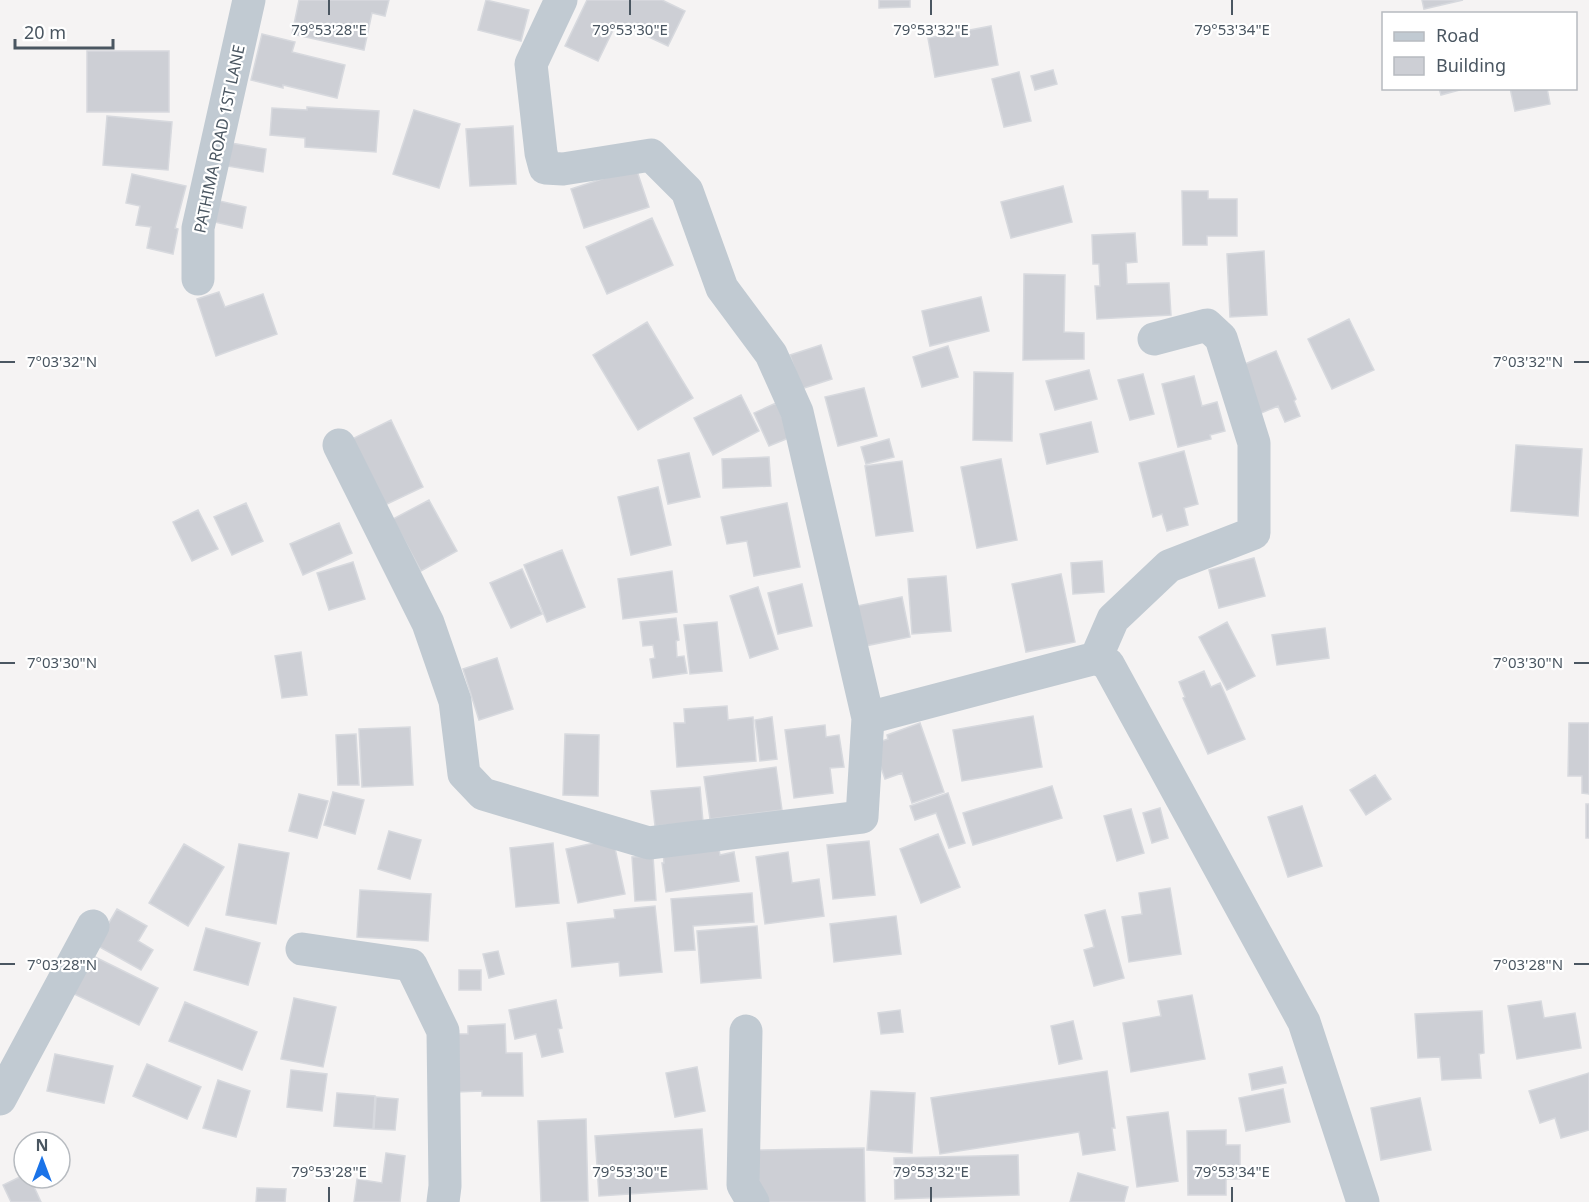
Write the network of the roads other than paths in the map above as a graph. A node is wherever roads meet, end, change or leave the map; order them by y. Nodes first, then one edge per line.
1 (249, 0) edge
2 (561, 0) edge
3 (198, 279) dead end
4 (1154, 339) dead end
5 (339, 444) dead end
6 (1096, 658) junction
7 (868, 718) junction
8 (93, 926) dead end
9 (302, 948) dead end
10 (746, 1031) dead end
11 (0, 1099) edge
12 (443, 1202) edge
13 (753, 1202) edge
14 (1363, 1202) edge

1 - 3 street, PATHIMA ROAD 1ST LANE
2 - 7 street
4 - 6 street
5 - 7 street
6 - 7 street
6 - 14 street
8 - 11 street
9 - 12 street
10 - 13 street

